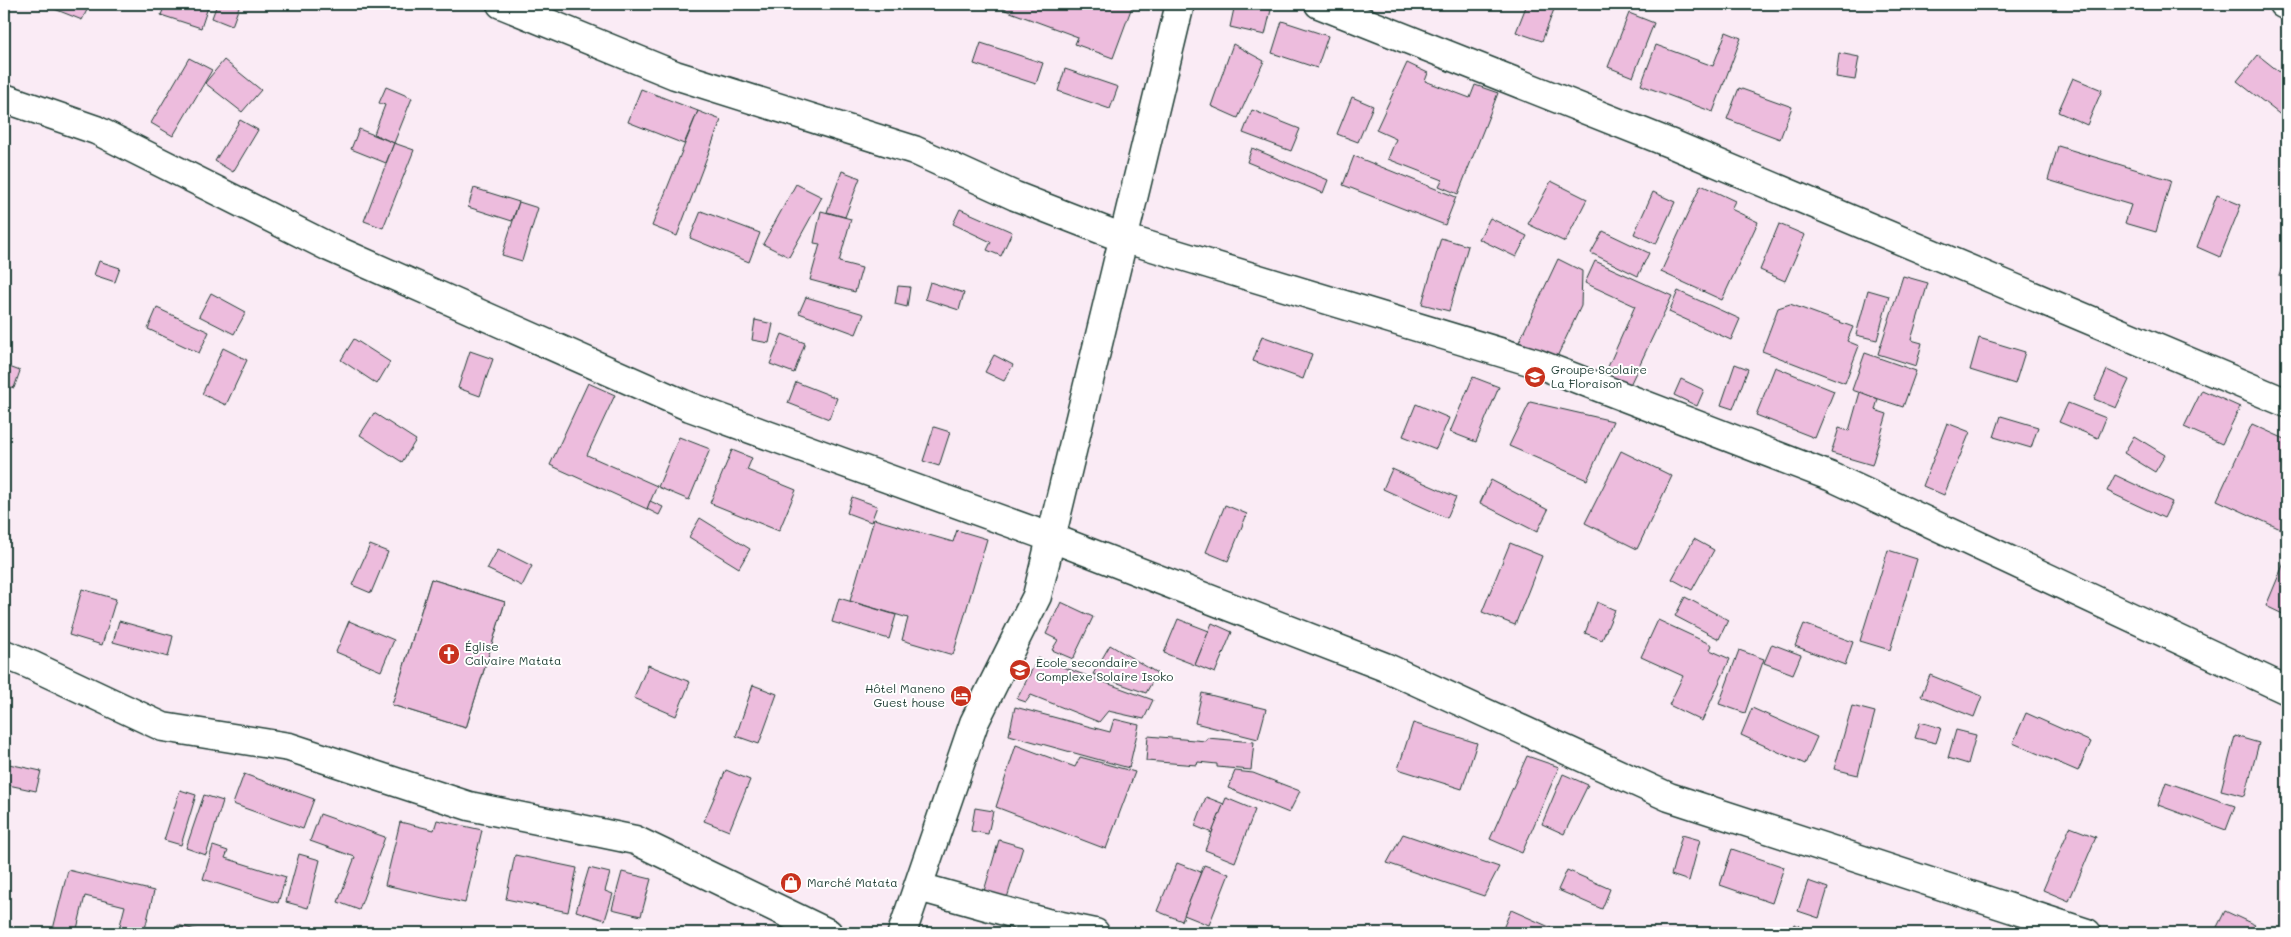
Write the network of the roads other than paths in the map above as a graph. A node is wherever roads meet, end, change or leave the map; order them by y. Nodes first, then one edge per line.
1 (501, 4) edge
2 (1180, 4) edge
3 (1319, 4) edge
4 (2283, 4) edge
5 (2287, 6) edge
6 (4, 98) edge
7 (1123, 238) junction
8 (2287, 403) edge
9 (1052, 538) junction
10 (4, 654) edge
11 (2287, 690) edge
12 (919, 886) junction
13 (828, 933) edge
14 (902, 933) edge
15 (1095, 933) edge
16 (2087, 933) edge

1 - 7 street
2 - 7 street
3 - 8 street
4 - 5 street
6 - 9 street
7 - 9 street
7 - 11 street
9 - 12 street
9 - 16 street
10 - 13 street
12 - 14 street
12 - 15 street

